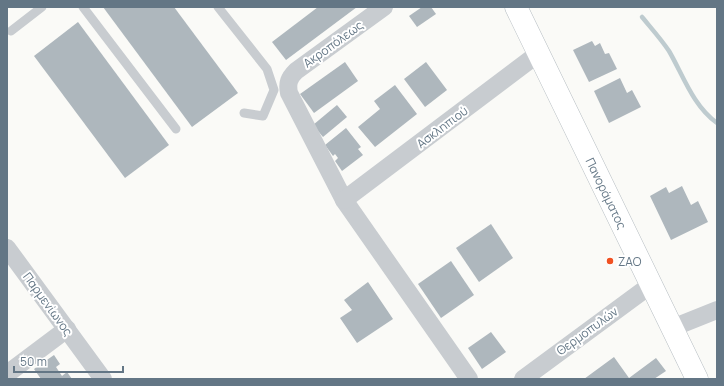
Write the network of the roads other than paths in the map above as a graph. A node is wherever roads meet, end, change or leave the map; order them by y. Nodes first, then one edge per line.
1 (42, 7) edge
2 (83, 7) edge
3 (218, 7) edge
4 (384, 7) edge
5 (516, 7) edge
6 (11, 32) dead end
7 (539, 53) junction
8 (244, 113) dead end
9 (176, 129) dead end
10 (344, 200) junction
11 (7, 248) edge
12 (652, 284) junction
13 (717, 310) edge
14 (672, 328) junction
15 (67, 329) junction
16 (7, 374) edge
17 (103, 379) edge
18 (469, 379) edge
19 (523, 379) edge
20 (698, 379) edge

1 - 6 lane
2 - 9 lane
3 - 8 lane
4 - 10 street, Ακροπόλεως
5 - 7 main road, Πανοράματος
7 - 10 street, Ασκληπιού
7 - 12 main road, Πανοράματος
10 - 18 street
11 - 15 street, Παρμενίωνος
12 - 14 main road, Πανοράματος
12 - 19 street, Θερμοπυλών
13 - 14 street
14 - 20 main road, Πανοράματος
15 - 16 street
15 - 17 street, Παρμενίωνος

